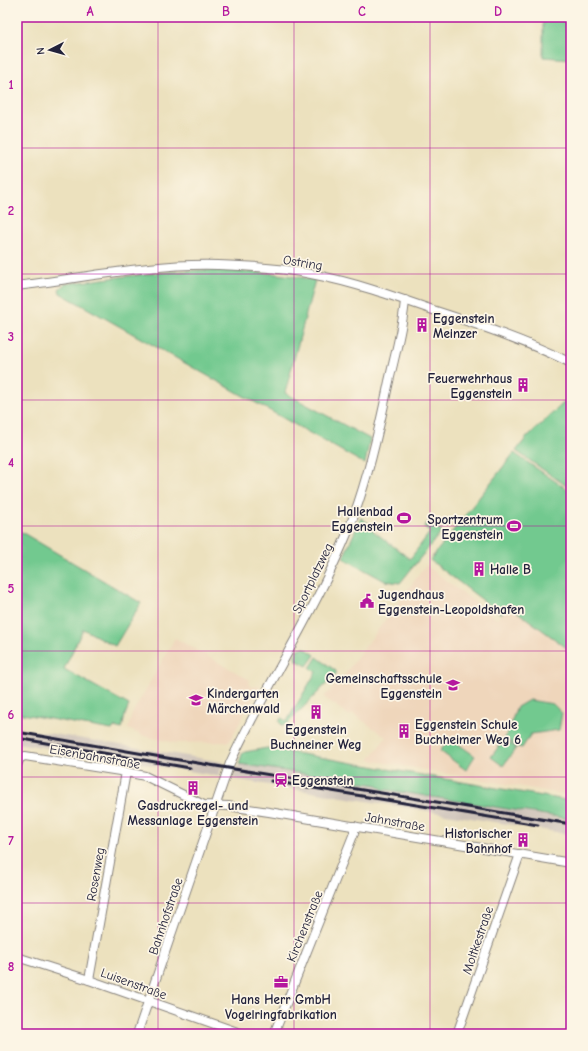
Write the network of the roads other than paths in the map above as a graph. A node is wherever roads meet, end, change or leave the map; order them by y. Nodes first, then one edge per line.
1 (17, 286) edge
2 (405, 300) junction
3 (571, 363) edge
4 (17, 765) edge
5 (126, 772) junction
6 (216, 806) junction
7 (354, 826) junction
8 (520, 854) junction
9 (571, 862) edge
10 (17, 957) edge
11 (89, 980) junction
12 (148, 1001) junction
13 (137, 1034) edge
14 (243, 1034) edge
15 (274, 1034) edge
16 (457, 1034) edge

1 - 2 street, Ostring
2 - 3 street, Ostring
2 - 6 street, Sportplatzweg
4 - 5 street, Eisenbahnstraße
5 - 6 street, Eisenbahnstraße
5 - 11 street, Rosenweg
6 - 7 street, Jahnstraße
6 - 12 street, Bahnhofstraße
7 - 8 street, Jahnstraße
7 - 15 street, Kirchenstraße
8 - 9 street, Jahnstraße
8 - 16 street, Moltkestraße
10 - 11 street, Luisenstraße
11 - 12 street, Luisenstraße
12 - 13 street, Bahnhofstraße
12 - 14 street, Luisenstraße

